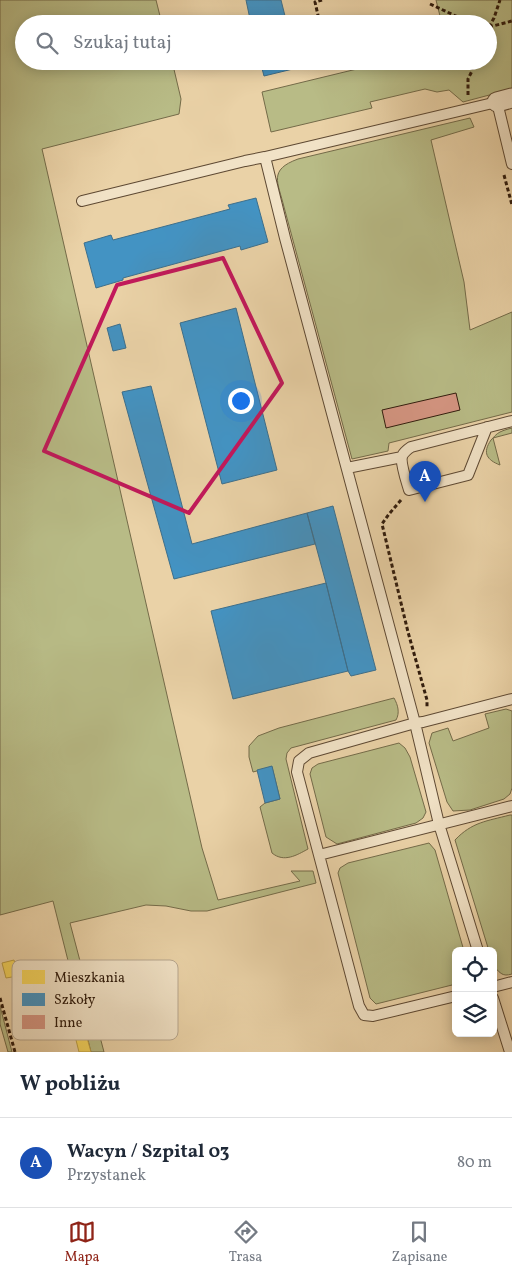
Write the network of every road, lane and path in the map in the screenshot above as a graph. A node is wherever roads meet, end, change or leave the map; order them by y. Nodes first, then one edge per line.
1 (322, 0) edge
2 (500, 0) edge
3 (430, 4) dead end
4 (318, 15) edge
5 (454, 15) edge
6 (495, 15) edge
7 (512, 21) edge
8 (497, 25) edge
9 (472, 70) edge
10 (504, 100) edge
11 (472, 108) junction
12 (265, 157) junction
13 (512, 164) edge
14 (82, 201) dead end
15 (512, 421) edge
16 (488, 427) junction
17 (402, 457) junction
18 (347, 468) junction
19 (409, 490) junction
20 (512, 699) edge
21 (419, 722) junction
22 (512, 806) edge
23 (439, 824) junction
24 (319, 855) junction
25 (477, 947) edge
26 (512, 982) edge
27 (497, 986) edge
28 (452, 997) edge
29 (0, 998) edge
30 (497, 1011) edge
31 (15, 1052) edge
32 (510, 1052) edge

1 - 4 path
2 - 6 path
3 - 5 path
7 - 8 path
9 - 11 path
10 - 11 lane
10 - 13 lane
11 - 12 lane
12 - 14 lane
12 - 18 lane
15 - 16 lane
16 - 17 lane
16 - 19 lane
17 - 18 lane
17 - 19 lane
18 - 21 lane
19 - 21 path
20 - 21 lane
21 - 23 lane
21 - 24 lane
22 - 23 lane
23 - 24 lane
23 - 25 lane
24 - 28 lane
26 - 27 lane
29 - 31 path
30 - 32 lane

